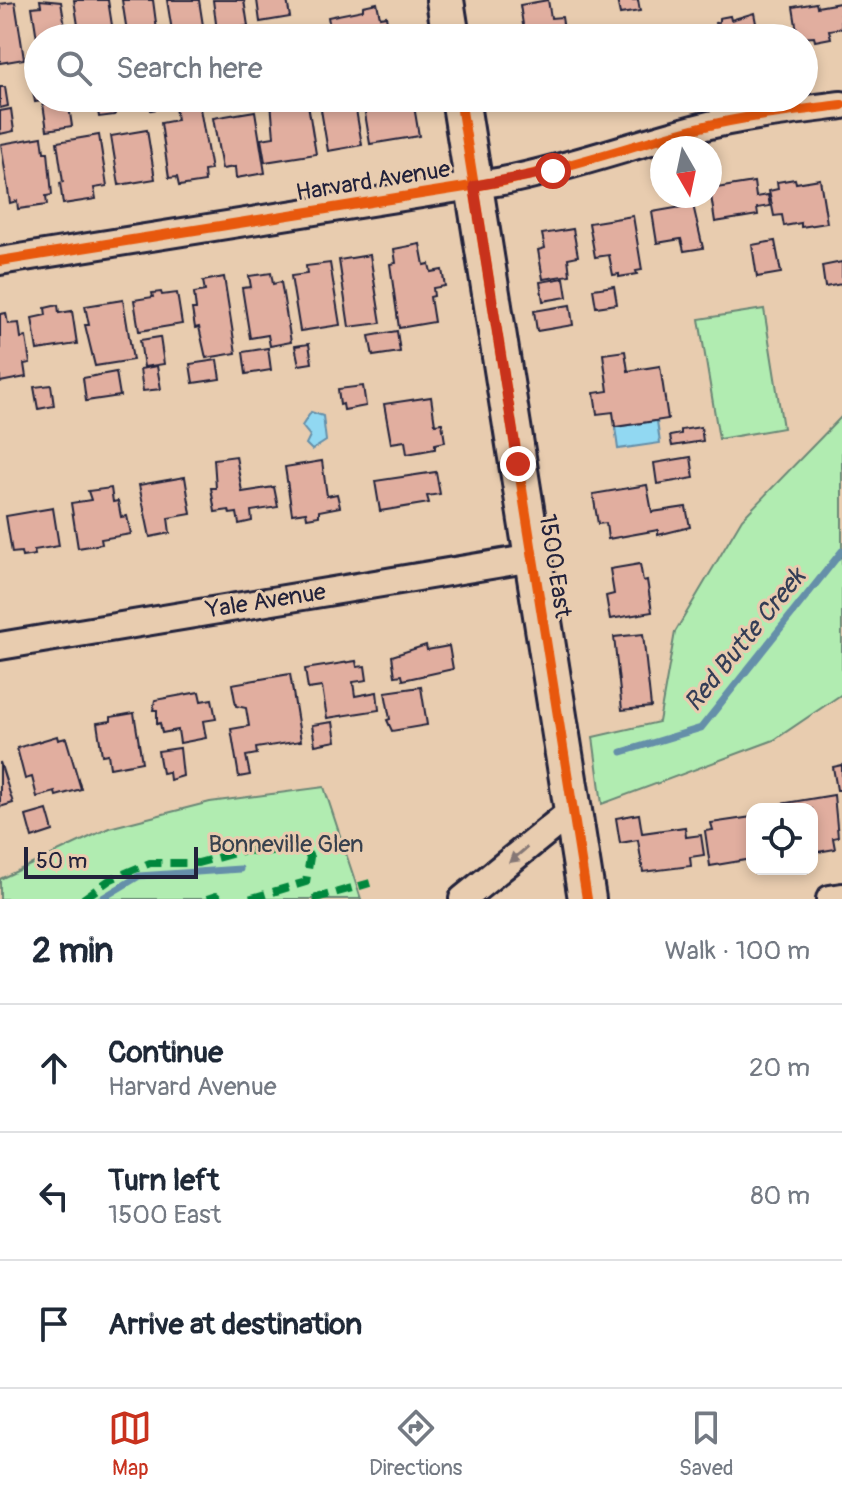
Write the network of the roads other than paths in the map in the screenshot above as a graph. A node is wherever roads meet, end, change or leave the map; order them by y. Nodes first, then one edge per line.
1 (445, 0) edge
2 (449, 24) edge
3 (842, 105) edge
4 (818, 108) edge
5 (462, 112) edge
6 (793, 112) edge
7 (474, 186) junction
8 (0, 261) edge
9 (533, 558) junction
10 (0, 646) edge
11 (573, 810) junction
12 (842, 897) edge
13 (463, 899) edge
14 (587, 899) edge
15 (830, 899) edge

1 - 2 street
3 - 4 street, Harvard Avenue
5 - 7 street, 1500 East
6 - 7 street, Harvard Avenue
7 - 8 street, Harvard Avenue
7 - 9 street, 1500 East
9 - 10 street, Yale Avenue
9 - 11 street, 1500 East
11 -> 13 street
11 - 14 street, 1500 East
12 - 15 street

